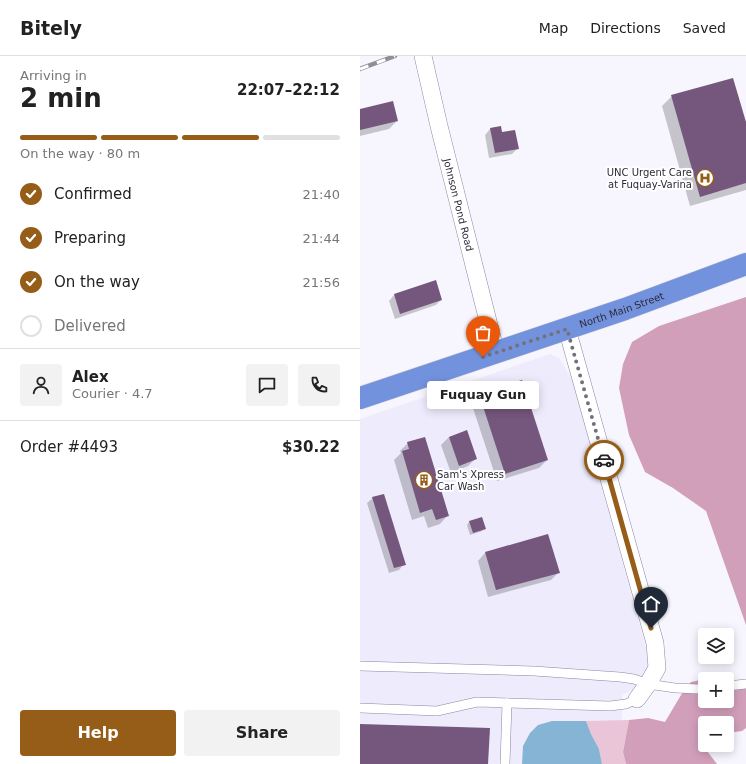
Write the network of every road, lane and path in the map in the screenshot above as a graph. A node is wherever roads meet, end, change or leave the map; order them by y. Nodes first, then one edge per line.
1 (423, 56) edge
2 (746, 264) edge
3 (567, 329) junction
4 (496, 353) junction
5 (360, 398) edge
6 (360, 666) edge
7 (648, 684) junction
8 (746, 684) edge
9 (734, 685) edge
10 (698, 689) edge
11 (637, 699) joint
12 (507, 703) junction
13 (360, 708) edge
14 (504, 764) edge

1 - 4 street, Johnson Pond Road
2 - 3 highway, North Main Street
3 - 4 highway, North Main Street
3 - 7 street
4 - 5 highway, North Main Street
6 - 7 lane
7 - 10 lane
7 - 11 street
8 - 9 lane
11 - 12 lane
12 - 13 lane
12 - 14 lane

